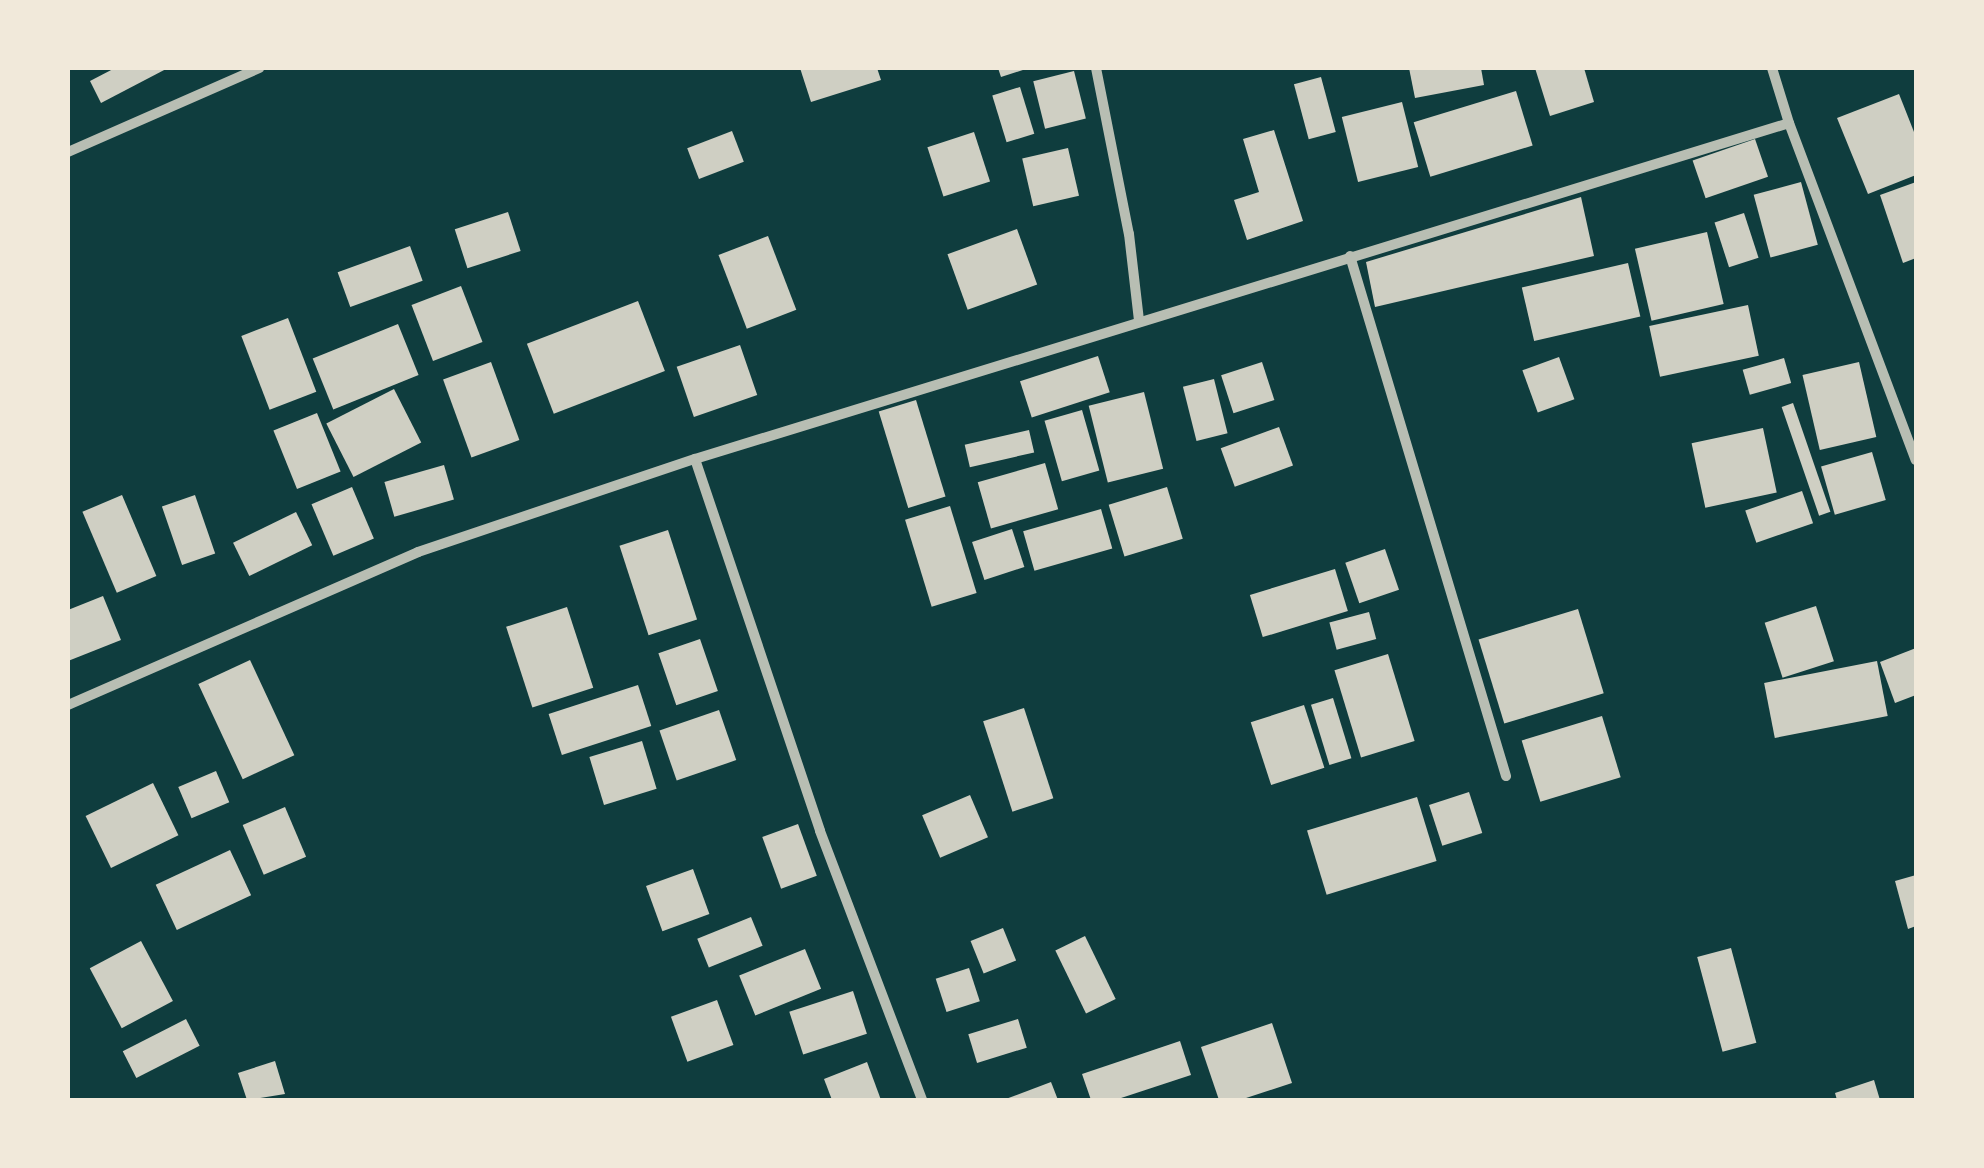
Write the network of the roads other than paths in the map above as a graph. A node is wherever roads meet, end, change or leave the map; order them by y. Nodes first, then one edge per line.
1 (259, 68) edge
2 (1096, 68) edge
3 (1772, 68) edge
4 (1789, 123) junction
5 (68, 152) edge
6 (1350, 256) junction
7 (1140, 322) junction
8 (695, 458) junction
9 (1916, 460) edge
10 (68, 705) edge
11 (1506, 776) dead end
12 (922, 1100) edge

1 - 5 street
2 - 7 street
3 - 4 street
4 - 6 street
4 - 9 street
6 - 7 street
6 - 11 street
7 - 8 street
8 - 10 street
8 - 12 street

